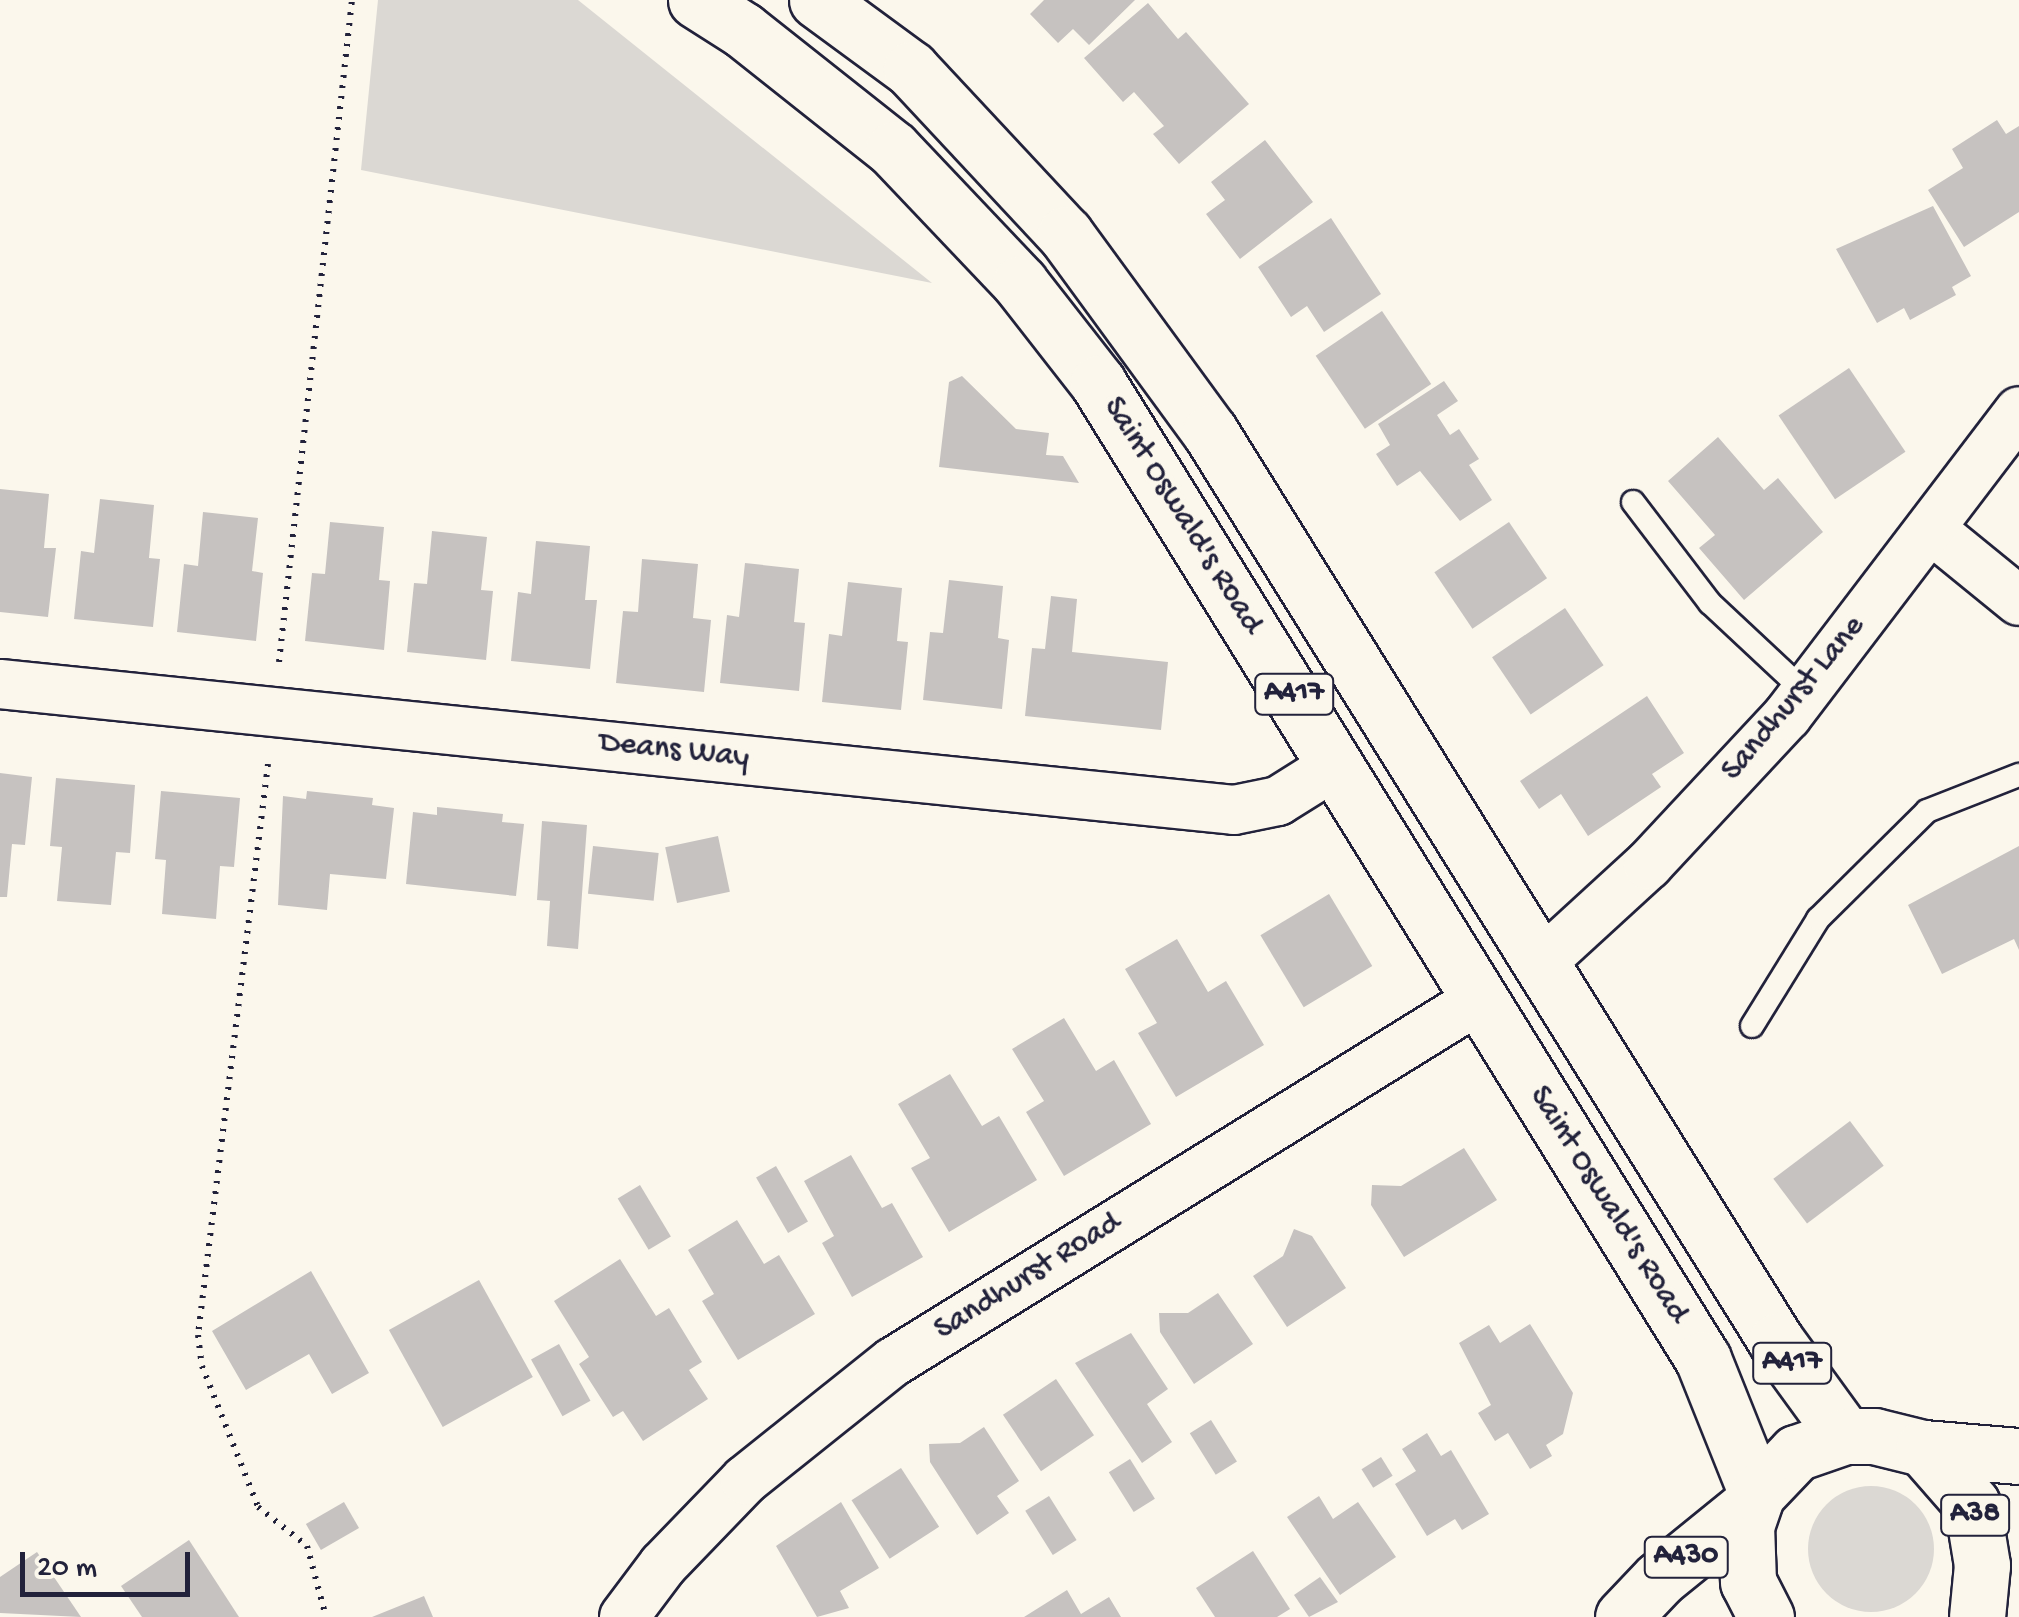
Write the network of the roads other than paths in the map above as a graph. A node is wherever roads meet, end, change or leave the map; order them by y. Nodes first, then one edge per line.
1 (696, 0) edge
2 (817, 0) edge
3 (2019, 412) edge
4 (1633, 502) dead end
5 (1932, 530) junction
6 (2019, 602) edge
7 (0, 684) edge
8 (1805, 692) junction
9 (1337, 764) junction
10 (2019, 775) edge
11 (1542, 962) junction
12 (1481, 998) junction
13 (1752, 1026) dead end
14 (1845, 1436) junction
15 (1923, 1448) junction
16 (2019, 1456) edge
17 (1756, 1498) junction
18 (1993, 1595) edge
19 (624, 1617) edge
20 (1623, 1617) edge
21 (1766, 1617) edge

1 - 9 main road, Saint Oswald's Road / A417
2 - 11 main road, Saint Oswald's Road / A417
3 - 5 street, Sandhurst Lane
4 - 8 lane
5 - 6 street
5 - 8 street, Sandhurst Lane
7 - 9 street, Deans Way
8 - 11 street, Sandhurst Lane
9 - 12 main road, Saint Oswald's Road / A417
10 - 13 lane
11 - 14 main road, Saint Oswald's Road / A417
12 - 17 main road, Saint Oswald's Road / A417
12 - 19 street, Sandhurst Road
14 - 15 main road, A38
14 - 17 main road, A38
15 - 16 main road, A38
15 - 18 main road, A38
17 - 20 main road, A430
17 - 21 main road

